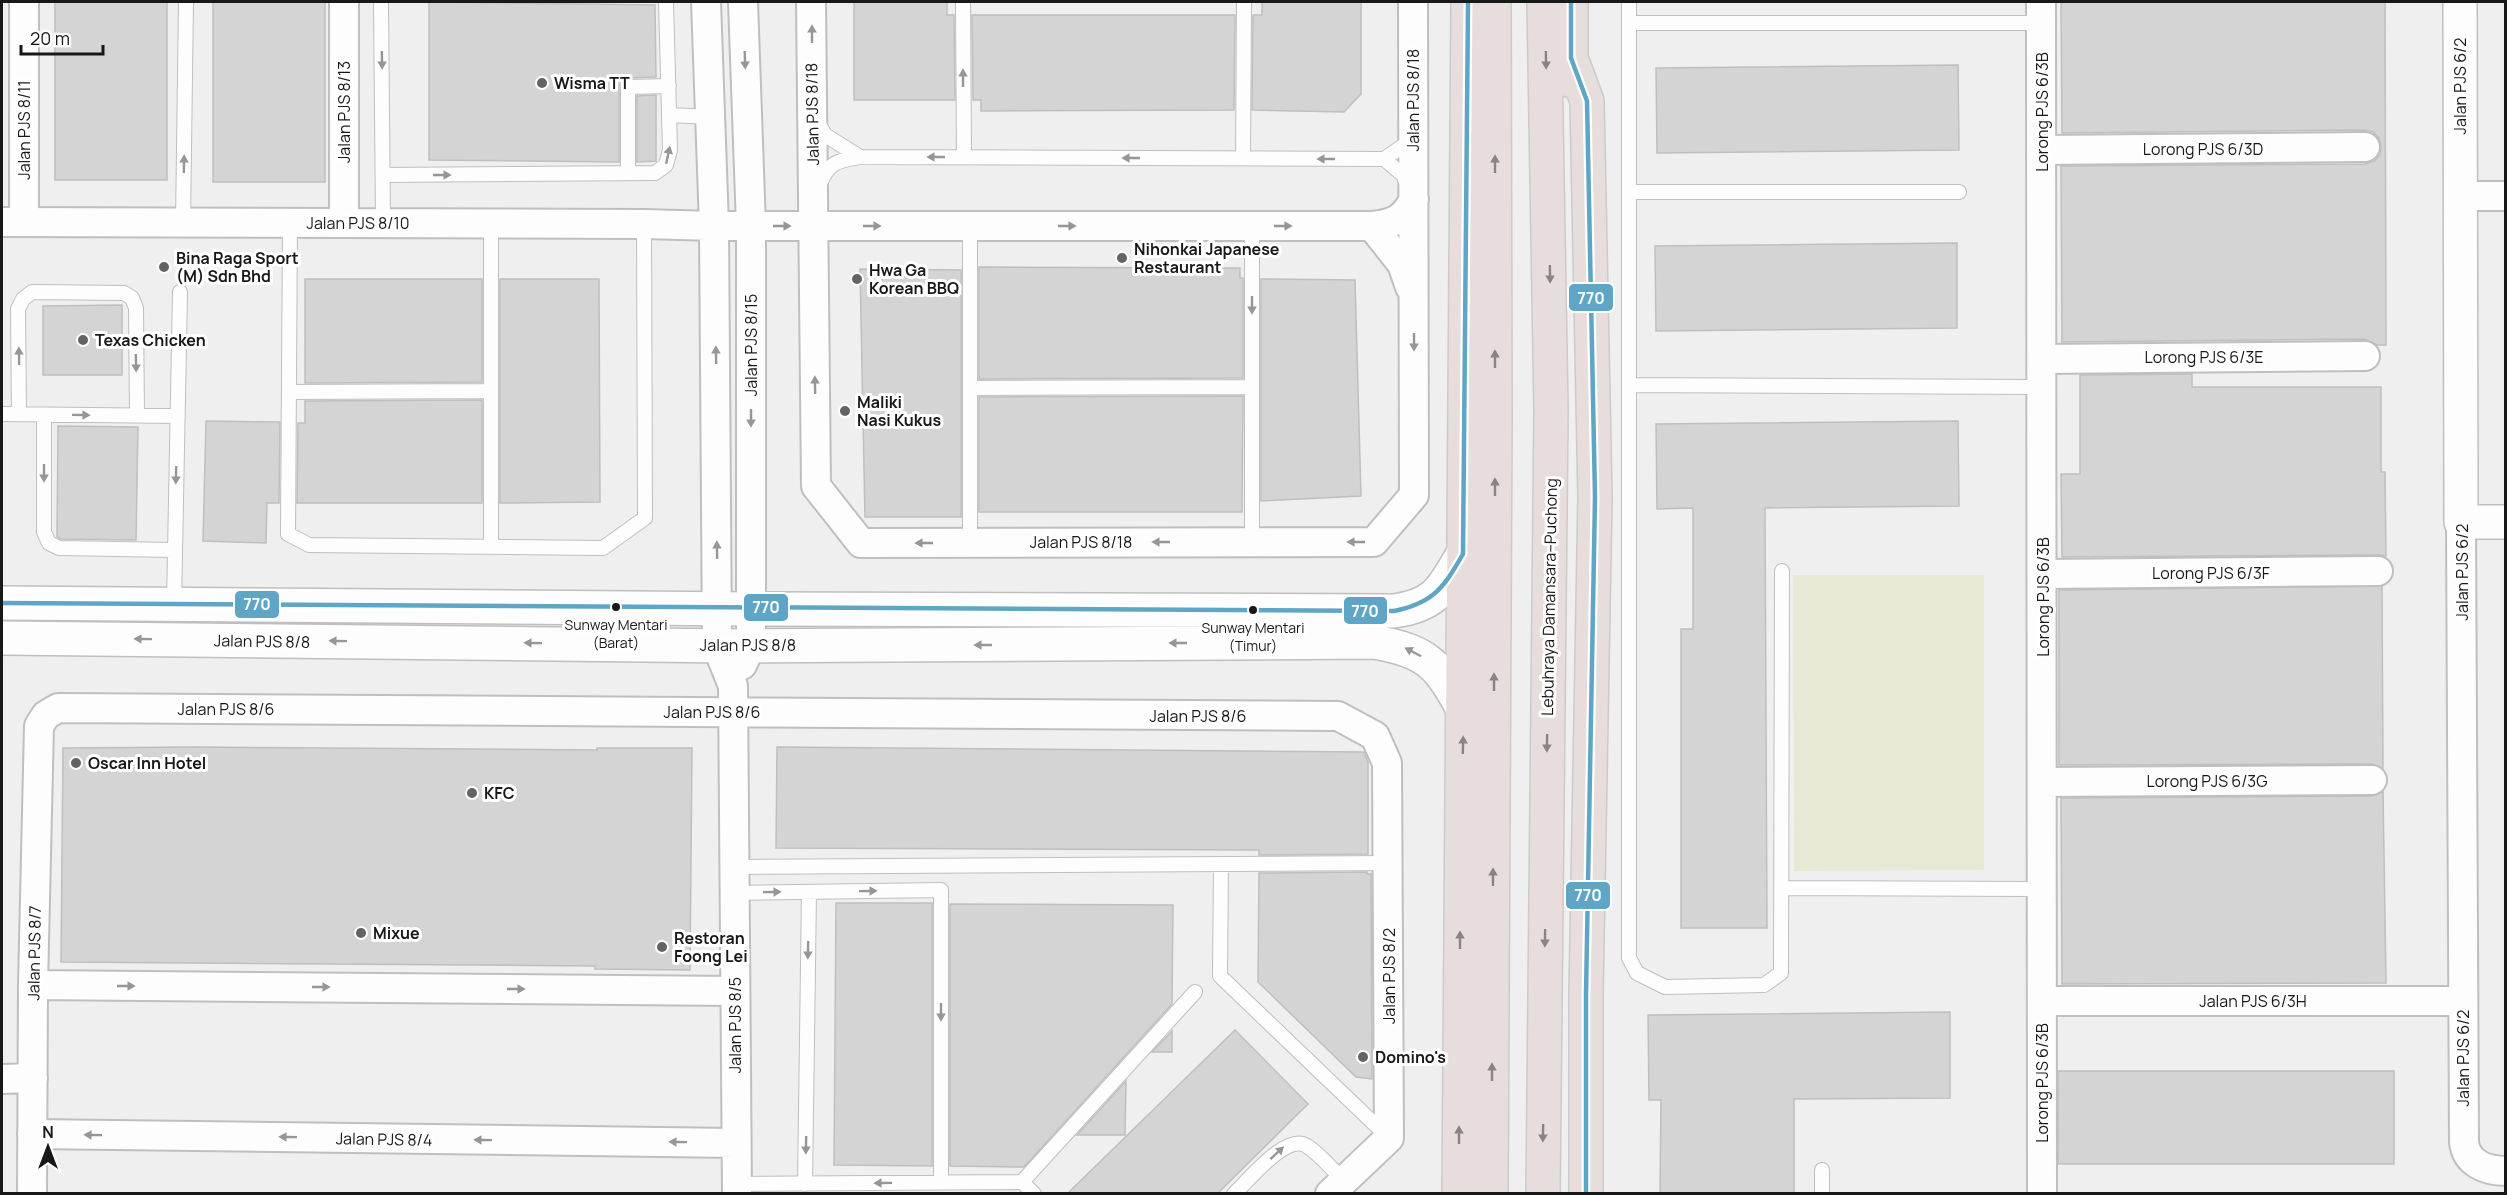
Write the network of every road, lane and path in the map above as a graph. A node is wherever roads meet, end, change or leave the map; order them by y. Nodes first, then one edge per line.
1 (24, 2) edge
2 (186, 2) edge
3 (344, 2) edge
4 (381, 2) edge
5 (666, 2) edge
6 (706, 2) edge
7 (743, 2) edge
8 (812, 2) edge
9 (963, 2) edge
10 (1244, 2) edge
11 (1413, 2) edge
12 (1468, 2) edge
13 (1494, 2) edge
14 (1544, 2) edge
15 (1571, 2) edge
16 (1629, 2) edge
17 (2460, 2) edge
18 (2042, 12) edge
19 (1629, 23) junction
20 (1571, 57) junction
21 (669, 86) junction
22 (812, 109) junction
23 (670, 115) junction
24 (710, 117) junction
25 (1414, 138) junction
26 (2365, 147) dead end
27 (2042, 150) junction
28 (860, 157) junction
29 (964, 157) junction
30 (1243, 158) junction
31 (1384, 159) junction
32 (628, 173) junction
33 (383, 175) junction
34 (1629, 192) junction
35 (1959, 192) dead end
36 (2461, 196) junction
37 (2505, 196) edge
38 (813, 198) junction
39 (1414, 199) junction
40 (1549, 216) junction
41 (13, 222) edge
42 (183, 223) junction
43 (290, 223) junction
44 (344, 223) junction
45 (383, 223) junction
46 (491, 224) junction
47 (644, 224) junction
48 (714, 226) junction
49 (751, 226) junction
50 (814, 226) junction
51 (970, 226) junction
52 (1252, 226) junction
53 (1372, 226) junction
54 (180, 292) dead end
55 (1414, 298) junction
56 (2365, 356) dead end
57 (2043, 359) junction
58 (1629, 385) junction
59 (1252, 387) junction
60 (2042, 387) junction
61 (970, 388) junction
62 (491, 391) junction
63 (289, 392) junction
64 (2, 414) edge
65 (19, 414) junction
66 (44, 415) junction
67 (137, 416) junction
68 (178, 416) junction
69 (2462, 522) junction
70 (2505, 522) edge
71 (1252, 542) junction
72 (970, 543) junction
73 (491, 546) junction
74 (175, 550) junction
75 (1463, 554) junction
76 (1782, 571) dead end
77 (2378, 571) dead end
78 (2043, 574) junction
79 (2, 603) edge
80 (174, 605) junction
81 (718, 609) junction
82 (751, 609) junction
83 (2, 638) edge
84 (717, 645) junction
85 (751, 646) junction
86 (733, 699) junction
87 (1464, 711) junction
88 (46, 715) joint
89 (1375, 736) joint
90 (2372, 780) dead end
91 (2042, 782) junction
92 (1389, 863) junction
93 (1221, 864) junction
94 (734, 880) junction
95 (1781, 888) junction
96 (2042, 889) junction
97 (809, 892) junction
98 (33, 986) junction
99 (735, 991) junction
100 (1195, 992) dead end
101 (2042, 1001) junction
102 (2463, 1001) junction
103 (33, 1078) junction
104 (2, 1079) edge
105 (32, 1134) junction
106 (1389, 1138) junction
107 (736, 1143) junction
108 (1822, 1170) dead end
109 (2505, 1171) edge
110 (941, 1182) junction
111 (1022, 1182) junction
112 (806, 1184) junction
113 (1337, 1187) edge
114 (737, 1189) edge
115 (32, 1194) edge
116 (1034, 1194) edge
117 (1234, 1194) edge
118 (1459, 1194) edge
119 (1491, 1194) edge
120 (1543, 1194) edge
121 (1586, 1194) edge
122 (1822, 1194) edge
123 (2042, 1194) edge

1 - 41 street, Jalan PJS 8/11
42 -> 2 lane
3 - 44 street, Jalan PJS 8/13
4 -> 33 lane
5 - 21 lane
6 - 24 street
7 -> 49 street, Jalan PJS 8/15
22 -> 8 street, Jalan PJS 8/18
29 -> 9 lane
10 - 30 lane
11 - 25 street, Jalan PJS 8/18
12 - 75 highway
119 -> 13 highway
14 -> 40 highway, Lebuhraya Damansara–Puchong
15 - 20 highway
16 - 19 lane
17 - 36 street, Jalan PJS 6/2
18 - 19 lane
18 - 27 street, Lorong PJS 6/3B
19 - 34 lane
20 - 40 highway
20 - 121 highway
21 - 23 lane
21 - 32 lane
22 - 28 lane
22 - 38 street, Jalan PJS 8/18
23 - 24 lane
32 -> 23 lane
24 - 48 street
25 - 31 lane
25 - 39 street, Jalan PJS 8/18
26 - 27 street, Lorong PJS 6/3D
27 - 57 street, Lorong PJS 6/3B
29 -> 28 lane
28 - 38 lane
30 -> 29 lane
31 -> 30 lane
31 - 39 lane
33 -> 32 lane
33 - 45 lane
34 - 35 lane
34 - 58 lane
36 - 37 street
36 - 69 street, Jalan PJS 6/2
38 - 50 street, Jalan PJS 8/18
39 - 53 street
39 - 55 street, Jalan PJS 8/18
40 -> 120 highway, Lebuhraya Damansara–Puchong
41 - 42 street, Jalan PJS 8/10
42 - 43 street, Jalan PJS 8/10
43 - 44 street, Jalan PJS 8/10
43 - 63 lane
44 - 45 street, Jalan PJS 8/10
45 - 46 street, Jalan PJS 8/10
46 - 47 street, Jalan PJS 8/10
46 - 62 lane
47 - 48 street, Jalan PJS 8/10
47 - 73 lane
48 - 49 street, Jalan PJS 8/10
81 -> 48 street
49 -> 50 street
49 -> 82 street, Jalan PJS 8/15
50 -> 51 street
72 -> 50 street, Jalan PJS 8/18
51 -> 52 street
51 - 61 lane
52 -> 53 street
52 -> 59 lane
53 - 55 street, Jalan PJS 8/18
54 - 68 lane
55 -> 71 street, Jalan PJS 8/18
56 - 57 street, Lorong PJS 6/3E
57 - 60 street, Lorong PJS 6/3B
58 - 60 lane
58 - 95 lane
59 - 61 lane
59 - 71 lane
60 - 78 street, Lorong PJS 6/3B
61 - 72 lane
62 - 63 lane
62 - 73 lane
63 - 73 lane
64 - 65 lane
65 - 66 lane
65 -> 67 lane
66 -> 67 lane
66 -> 74 lane
67 - 68 lane
68 -> 74 lane
69 - 70 street
69 - 102 street, Jalan PJS 6/2
71 -> 72 street, Jalan PJS 8/18
74 - 80 lane
75 - 82 street
75 - 87 highway
76 - 95 lane
77 - 78 street, Lorong PJS 6/3F
78 - 91 street, Lorong PJS 6/3B
79 - 80 street
80 - 81 street
81 - 82 street
81 - 84 street
82 - 85 street, Jalan PJS 8/15
84 -> 83 street, Jalan PJS 8/8
84 - 85 street, Jalan PJS 8/8
84 - 86 street
85 - 86 street, Jalan PJS 8/15
87 -> 85 street, Jalan PJS 8/8
86 - 88 street, Jalan PJS 8/6
86 - 89 street, Jalan PJS 8/6
86 - 94 street, Jalan PJS 8/5
118 -> 87 highway
88 - 98 street, Jalan PJS 8/7
89 - 92 street, Jalan PJS 8/2
90 - 91 street, Lorong PJS 6/3G
91 - 96 street, Lorong PJS 6/3B
92 - 93 lane
92 - 106 street, Jalan PJS 8/2
93 - 94 lane
93 - 106 lane
94 -> 97 lane
94 - 99 street, Jalan PJS 8/5
95 - 96 lane
96 - 101 street, Lorong PJS 6/3B
97 -> 110 lane
97 -> 112 lane
98 -> 99 street
98 - 103 street, Jalan PJS 8/7
99 - 107 street, Jalan PJS 8/5
100 - 111 lane
101 - 102 street, Jalan PJS 6/3H
101 - 123 street, Lorong PJS 6/3B
102 - 109 street, Jalan PJS 6/2
103 - 104 street
103 - 105 street, Jalan PJS 8/7
107 -> 105 street, Jalan PJS 8/4
105 - 115 street, Jalan PJS 8/7
106 - 113 street
107 - 114 street, Jalan PJS 8/5
108 - 122 lane
110 - 111 lane
110 -> 112 lane
111 - 116 lane
112 - 114 lane
117 -> 113 lane

